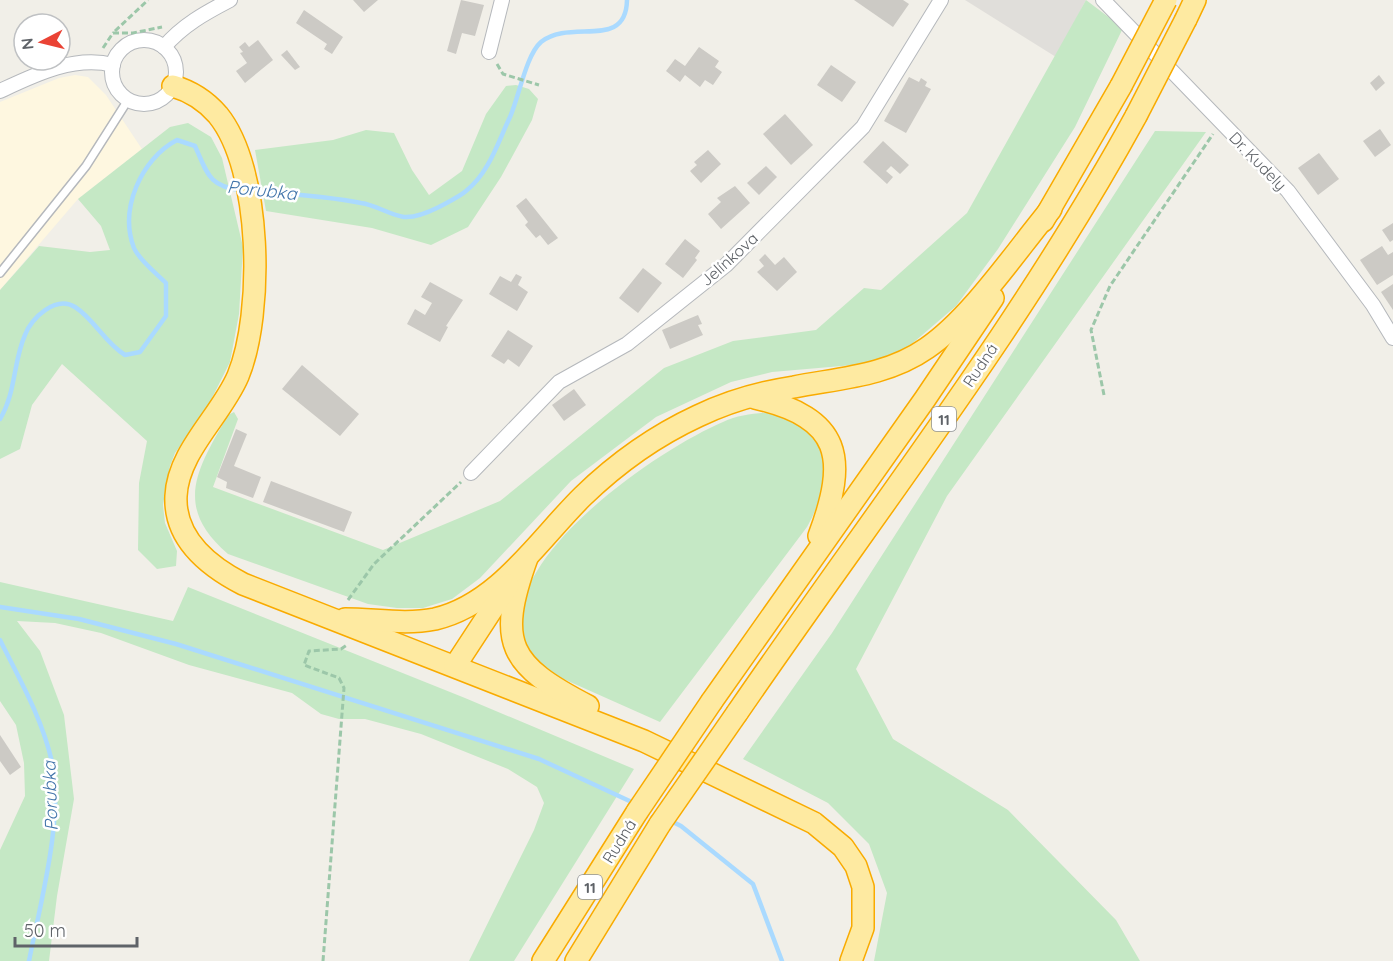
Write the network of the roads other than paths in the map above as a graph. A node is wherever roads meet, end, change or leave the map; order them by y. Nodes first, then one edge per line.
1 (230, 0) edge
2 (502, 0) edge
3 (940, 0) edge
4 (1103, 0) edge
5 (1166, 0) edge
6 (1195, 0) edge
7 (164, 47) junction
8 (489, 52) dead end
9 (113, 65) junction
10 (173, 86) junction
11 (0, 91) edge
12 (128, 100) junction
13 (1051, 209) junction
14 (0, 273) edge
15 (1393, 338) edge
16 (754, 398) junction
17 (471, 473) road end
18 (527, 557) junction
19 (808, 563) junction
20 (345, 623) junction
21 (455, 666) junction
22 (644, 741) junction
23 (543, 961) edge
24 (576, 961) edge
25 (851, 961) edge

1 - 7 street
2 - 8 street
3 - 17 street, Jelínkova
4 - 15 street, Dr. Kudely
5 - 13 highway, Rudná / 11, bridge
6 - 24 highway, Rudná / 11, bridge
7 - 9 street
7 - 10 street
9 - 11 street
9 - 12 street
10 - 12 street
10 - 20 highway
12 - 14 lane
13 - 16 highway
13 - 19 highway, Rudná / 11
16 - 18 highway
16 - 19 highway
18 - 20 highway
18 - 21 highway
18 - 22 highway
19 - 23 highway, Rudná / 11, bridge
20 - 21 highway
21 - 22 highway
22 - 25 highway

